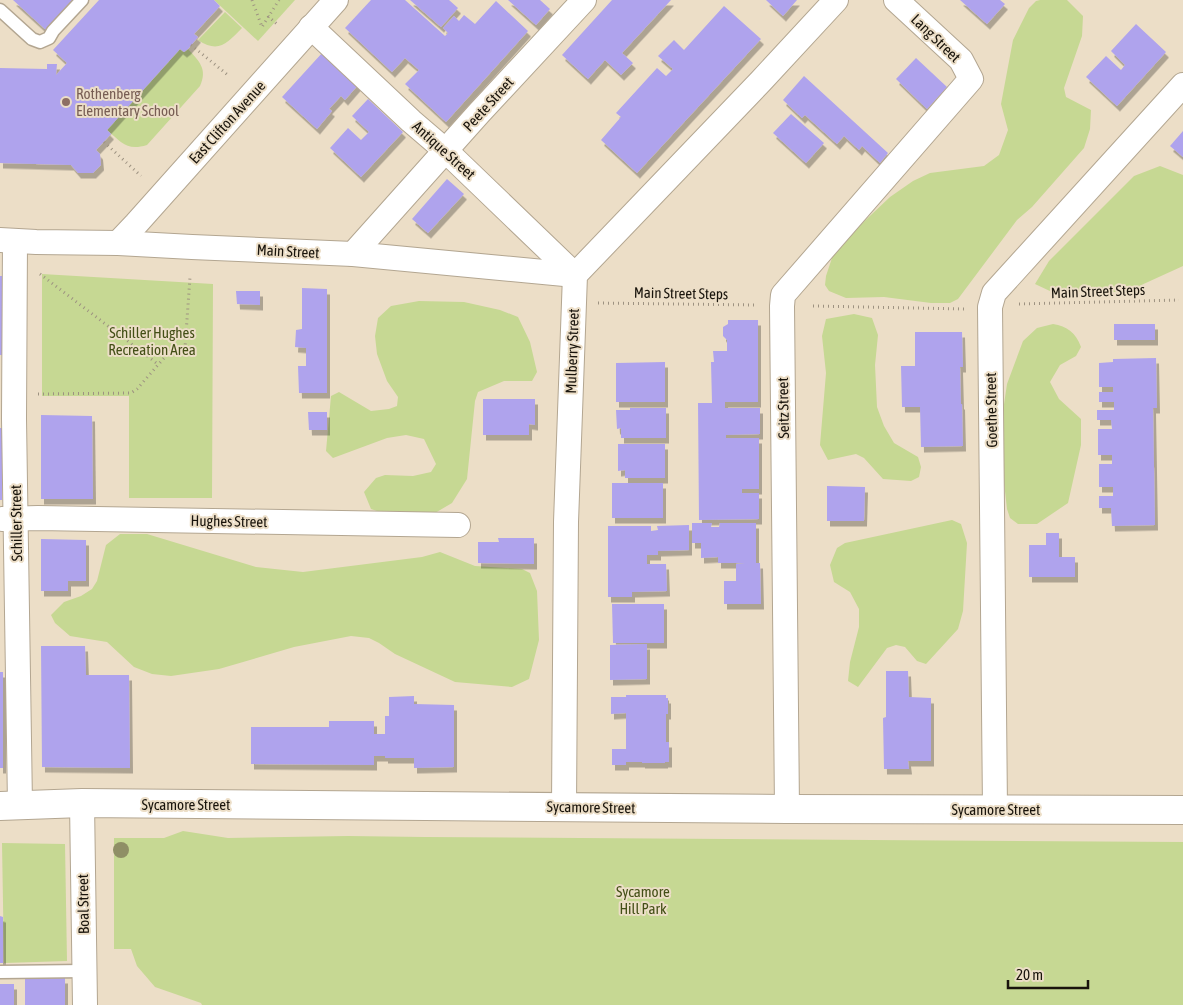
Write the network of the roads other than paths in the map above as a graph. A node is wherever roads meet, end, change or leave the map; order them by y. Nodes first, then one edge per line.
1 (82, 0) edge
2 (336, 0) edge
3 (584, 0) edge
4 (836, 0) edge
5 (896, 0) edge
6 (0, 10) edge
7 (311, 27) junction
8 (971, 79) joint
9 (1183, 85) edge
10 (446, 151) junction
11 (8, 241) edge
12 (118, 243) junction
13 (353, 254) junction
14 (574, 275) junction
15 (8, 519) edge
16 (458, 524) dead end
17 (82, 803) junction
18 (10, 806) edge
19 (564, 806) junction
20 (787, 809) junction
21 (995, 809) junction
22 (1183, 810) edge
23 (84, 971) junction
24 (0, 972) edge
25 (84, 1005) edge

1 - 6 lane
2 - 7 street, East Clifton Avenue
3 - 10 street, Peete Street
4 - 14 street
5 - 8 street, Lang Street
7 - 10 street, Antique Street
7 - 12 street, East Clifton Avenue
8 - 20 street, Seitz Street
9 - 21 street, Goethe Street
10 - 13 street, Peete Street
10 - 14 street, Antique Street
11 - 12 street, Main Street
11 - 15 street, Schiller Street
12 - 13 street, Main Street
13 - 14 street, Main Street
14 - 19 street, Mulberry Street
15 - 16 street, Hughes Street
15 - 18 street, Schiller Street
17 - 18 main road, Sycamore Street
17 - 19 main road, Sycamore Street
17 - 23 street, Boal Street
19 - 20 main road, Sycamore Street
20 - 21 main road, Sycamore Street
21 - 22 main road, Sycamore Street
23 - 24 lane
23 - 25 street, Boal Street

